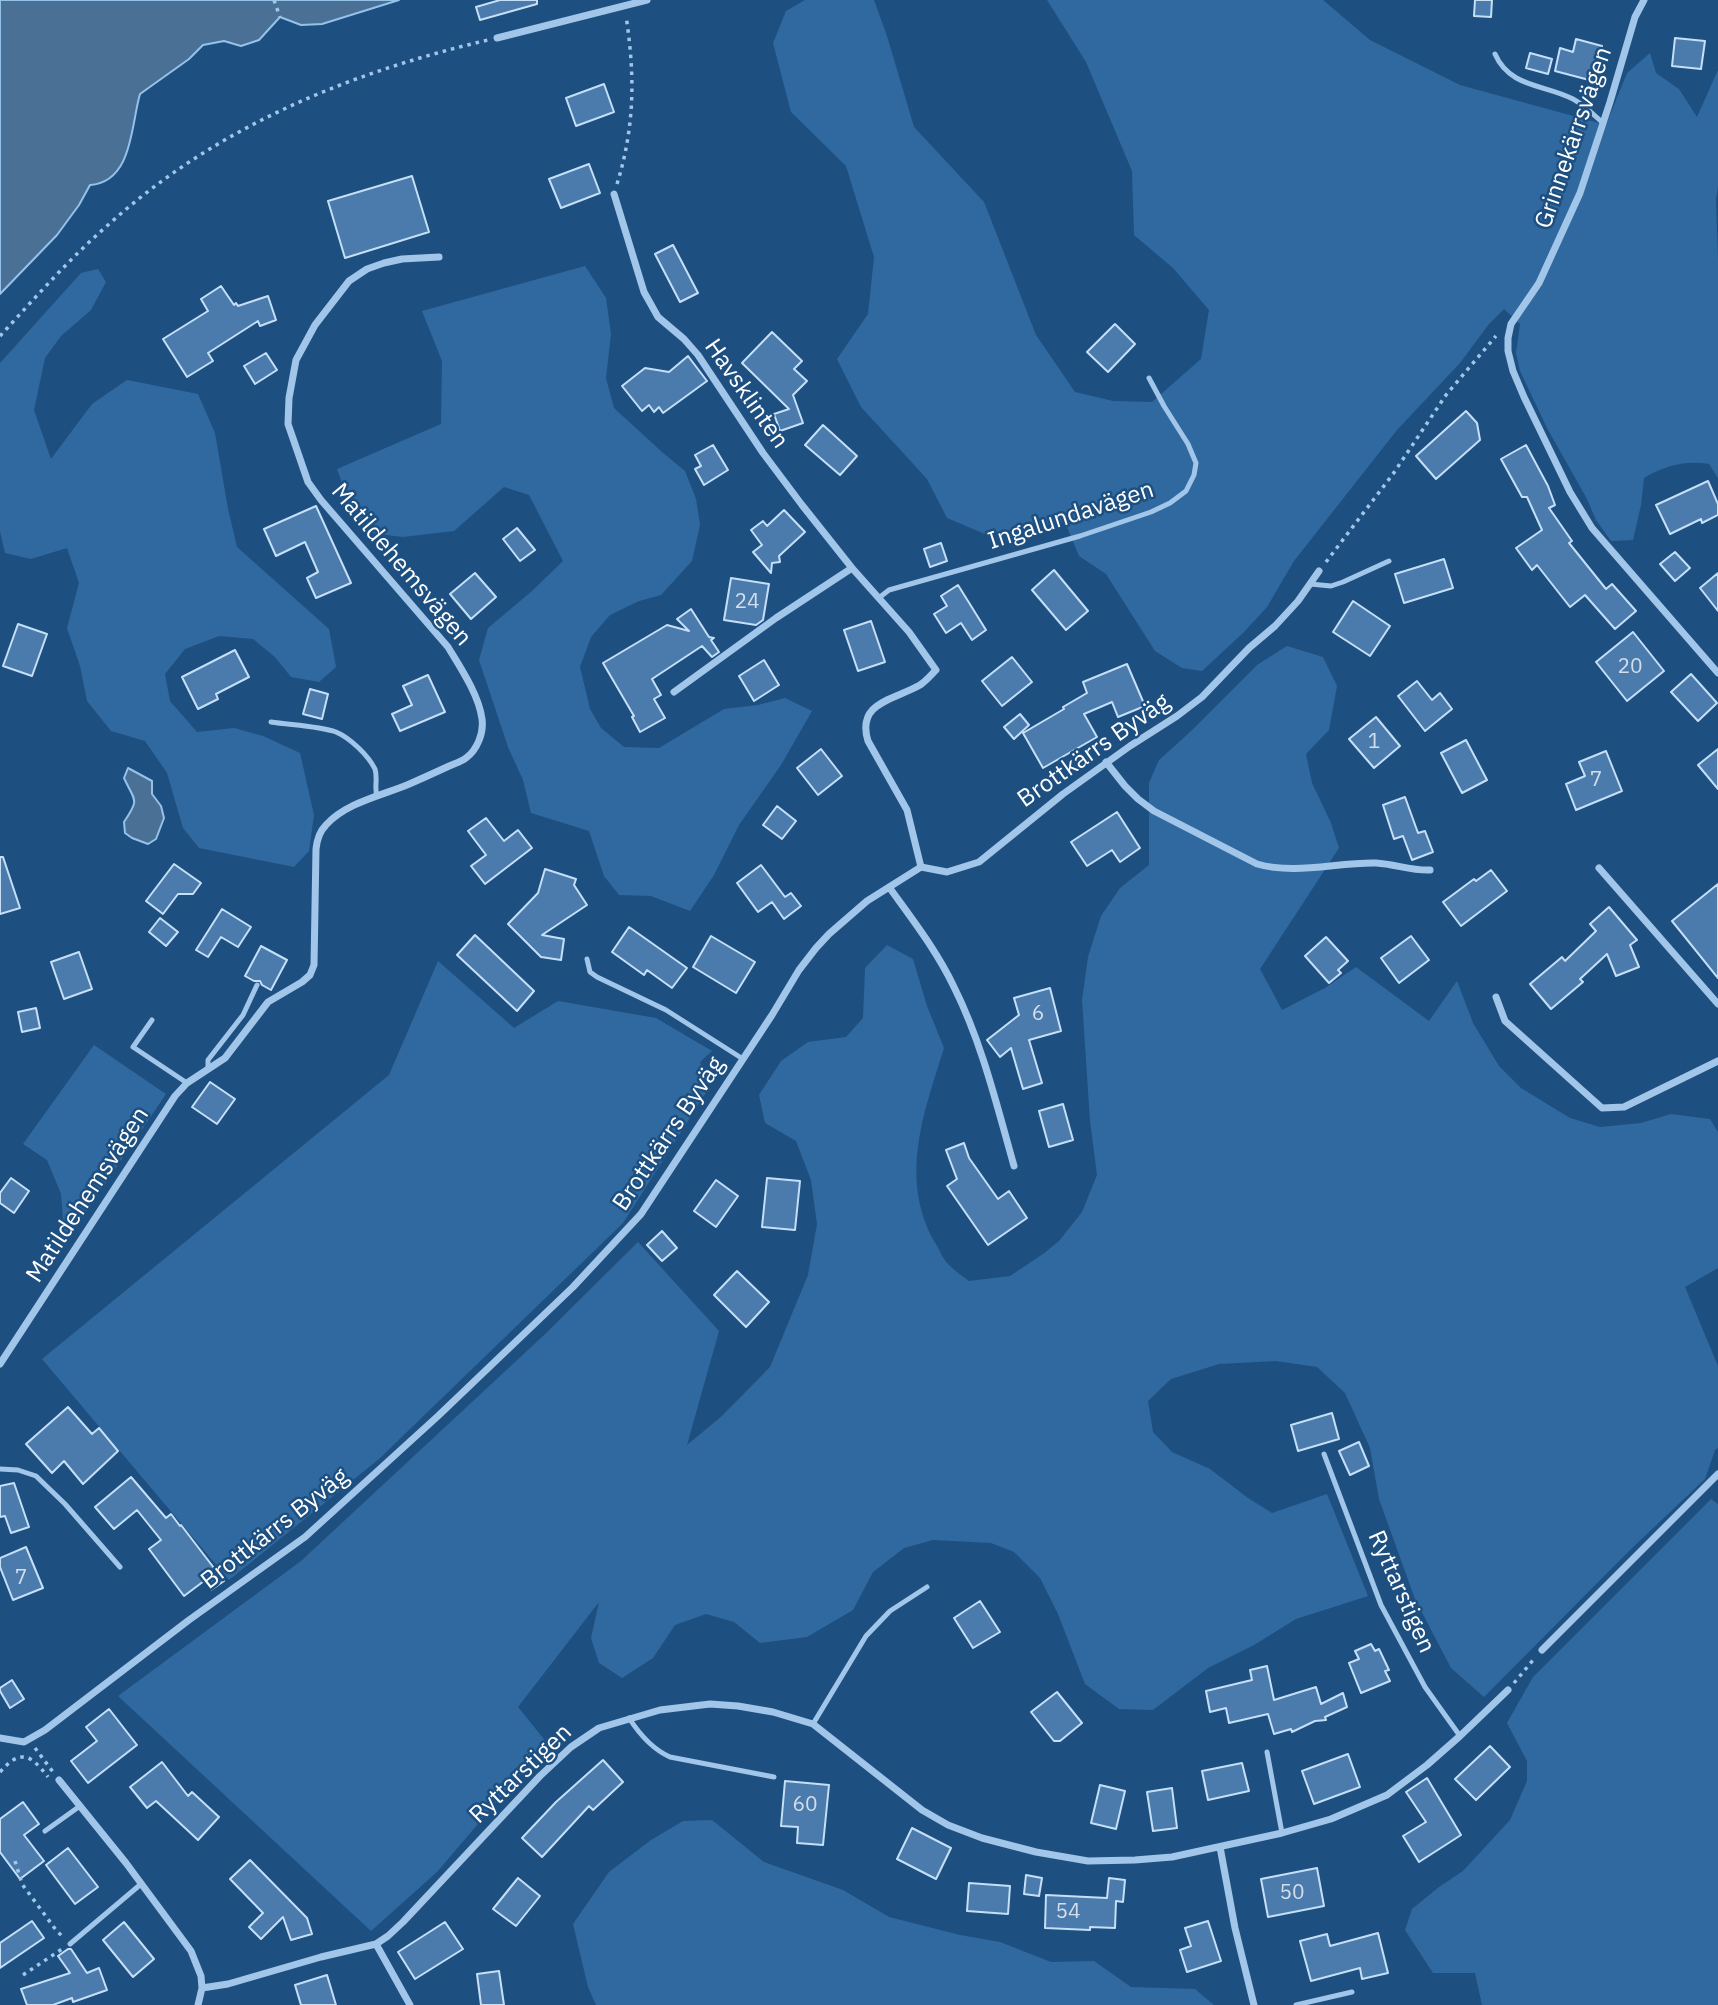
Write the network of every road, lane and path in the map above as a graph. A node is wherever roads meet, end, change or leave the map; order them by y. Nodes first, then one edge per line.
1 (274, 0) edge
2 (647, 0) edge
3 (1644, 0) edge
4 (624, 7) junction
5 (280, 17) dead end
6 (496, 38) joint
7 (1495, 54) dead end
8 (1603, 123) junction
9 (614, 194) joint
10 (439, 257) dead end
11 (1511, 324) junction
12 (0, 336) edge
13 (1149, 378) dead end
14 (1389, 561) dead end
15 (852, 568) junction
16 (1319, 571) joint
17 (1310, 584) junction
18 (880, 597) junction
19 (1718, 673) edge
20 (674, 692) dead end
21 (271, 722) dead end
22 (1106, 762) junction
23 (377, 796) junction
24 (921, 867) junction
25 (1599, 868) dead end
26 (1430, 870) dead end
27 (889, 887) junction
28 (587, 959) dead end
29 (257, 985) dead end
30 (1496, 997) dead end
31 (1718, 1004) edge
32 (152, 1020) dead end
33 (743, 1059) junction
34 (1718, 1061) edge
35 (208, 1069) junction
36 (187, 1083) junction
37 (1014, 1167) dead end
38 (0, 1364) edge
39 (1324, 1454) dead end
40 (0, 1469) edge
41 (1718, 1474) edge
42 (120, 1567) dead end
43 (927, 1587) dead end
44 (1542, 1650) joint
45 (1507, 1690) joint
46 (629, 1718) junction
47 (813, 1724) junction
48 (1460, 1736) junction
49 (0, 1738) edge
50 (1267, 1752) dead end
51 (40, 1754) dead end
52 (0, 1772) edge
53 (774, 1777) dead end
54 (55, 1781) junction
55 (80, 1806) junction
56 (45, 1831) dead end
57 (1282, 1833) junction
58 (1220, 1847) junction
59 (15, 1861) dead end
60 (141, 1884) junction
61 (70, 1944) junction
62 (376, 1944) junction
63 (23, 1975) dead end
64 (202, 1988) junction
65 (1352, 1992) dead end
66 (198, 2005) edge
67 (410, 2005) edge
68 (1254, 2005) edge
69 (1296, 2005) edge

1 - 5 path
2 - 4 street
3 - 8 street, Grinnekärrsvägen
4 - 6 street
4 - 9 path
6 - 12 path
7 - 8 lane
8 - 11 street, Grinnekärrsvägen
9 - 15 street, Havsklinten
10 - 23 street, Matildehemsvägen
11 - 16 path
11 - 19 street
13 - 18 lane, Ingalundavägen
14 - 17 lane
15 - 18 street, Havsklinten
15 - 20 street
16 - 17 street, Brottkärrs Byväg
17 - 22 street, Brottkärrs Byväg
18 - 24 street, Havsklinten
21 - 23 lane
22 - 24 street, Brottkärrs Byväg
22 - 26 street
23 - 35 street, Matildehemsvägen
24 - 27 street, Brottkärrs Byväg
25 - 31 street
27 - 33 street, Brottkärrs Byväg
27 - 37 street
28 - 33 lane
29 - 35 lane
30 - 34 street
32 - 36 lane
33 - 49 street, Brottkärrs Byväg
35 - 36 street, Matildehemsvägen
36 - 38 street, Matildehemsvägen
39 - 48 lane, Ryttarstigen
40 - 42 lane
41 - 44 street
43 - 47 lane
44 - 45 path
45 - 48 street, Ryttarstigen
46 - 47 street, Ryttarstigen
46 - 53 lane
46 - 62 street, Ryttarstigen
47 - 58 street, Ryttarstigen
48 - 57 street, Ryttarstigen
50 - 57 lane
51 - 54 path
52 - 54 path
54 - 55 street
55 - 56 lane
55 - 60 street
57 - 58 street, Ryttarstigen
58 - 68 street
59 - 61 path
60 - 61 lane
60 - 64 street
61 - 63 path
62 - 64 street, Ryttarstigen
62 - 67 street
64 - 66 street
65 - 69 lane

